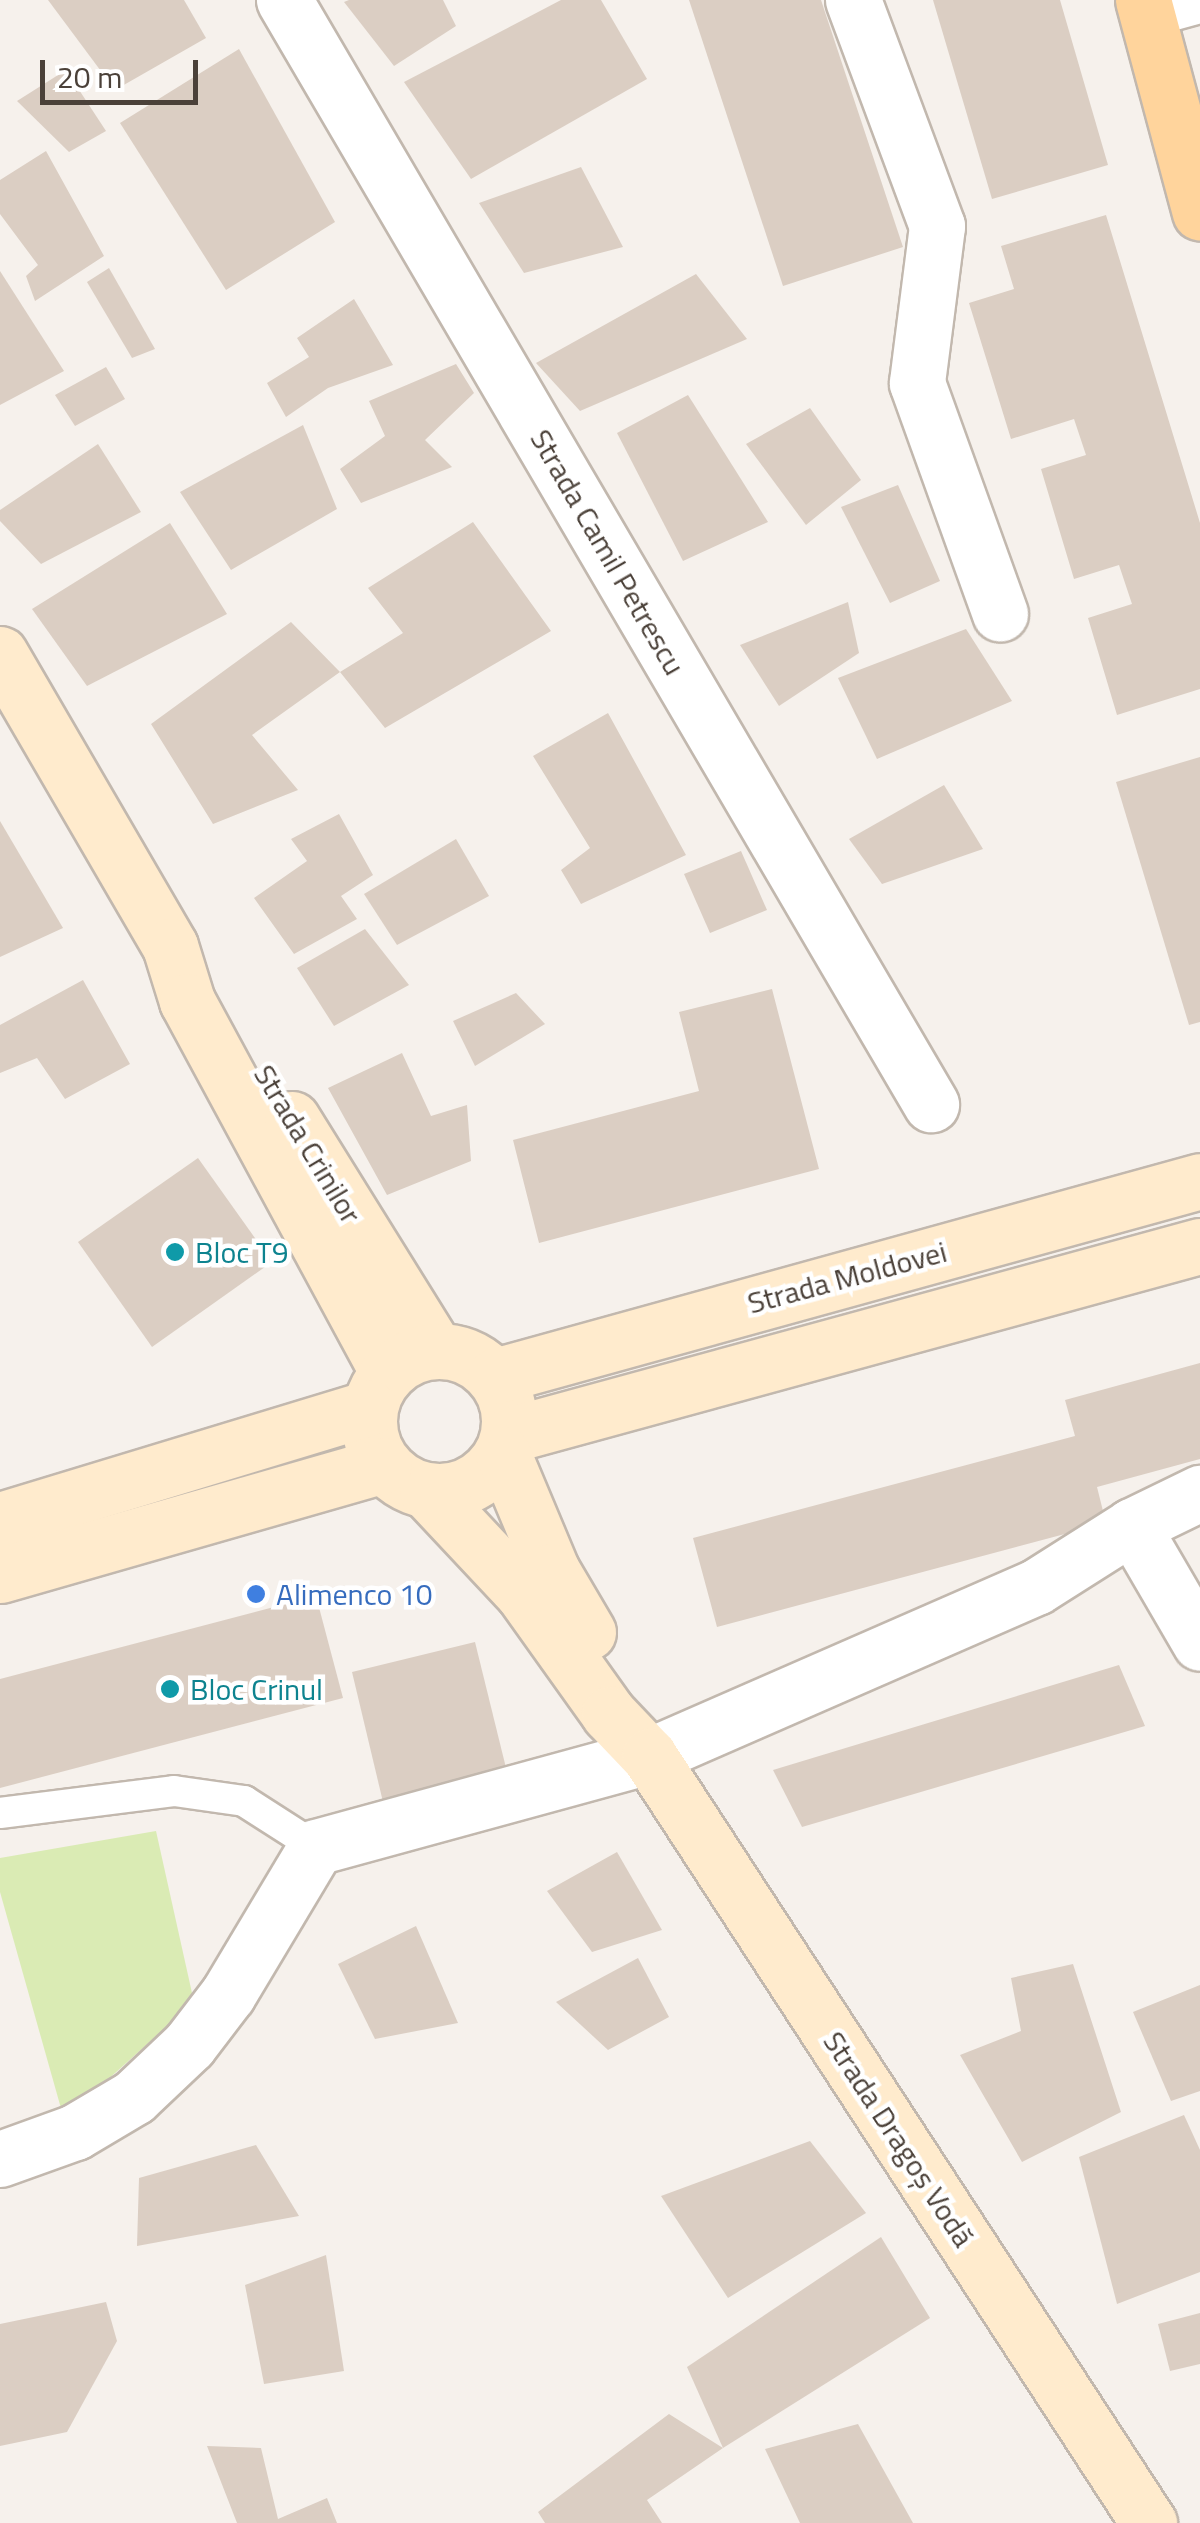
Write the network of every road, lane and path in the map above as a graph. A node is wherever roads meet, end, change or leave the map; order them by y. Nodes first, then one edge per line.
1 (284, 0) edge
2 (853, 0) edge
3 (1164, 10) edge
4 (1200, 212) edge
5 (1000, 613) dead end
6 (0, 654) edge
7 (932, 1104) dead end
8 (1200, 1180) edge
9 (1200, 1246) edge
10 (398, 1376) junction
11 (495, 1376) junction
12 (506, 1444) junction
13 (405, 1478) junction
14 (1200, 1493) edge
15 (0, 1520) edge
16 (1132, 1526) junction
17 (0, 1575) edge
18 (1200, 1643) edge
19 (650, 1756) junction
20 (0, 1813) edge
21 (316, 1848) junction
22 (0, 2159) edge
23 (1149, 2523) edge

1 - 7 street, Strada Camil Petrescu
2 - 5 street
3 - 4 main road
6 - 10 main road, Strada Crinilor
8 - 11 main road, Strada Moldovei
9 - 12 main road, Strada Moldovei
10 - 11 main road
10 - 13 main road
10 - 15 main road
11 - 12 main road
12 - 13 main road
12 - 19 main road, Strada Dragoș Vodă
13 - 17 main road
13 - 19 main road, Strada Dragoș Vodă
14 - 16 street
16 - 18 street
16 - 19 street
19 - 21 street
19 - 23 main road, Strada Dragoș Vodă
20 - 21 lane
21 - 22 street

